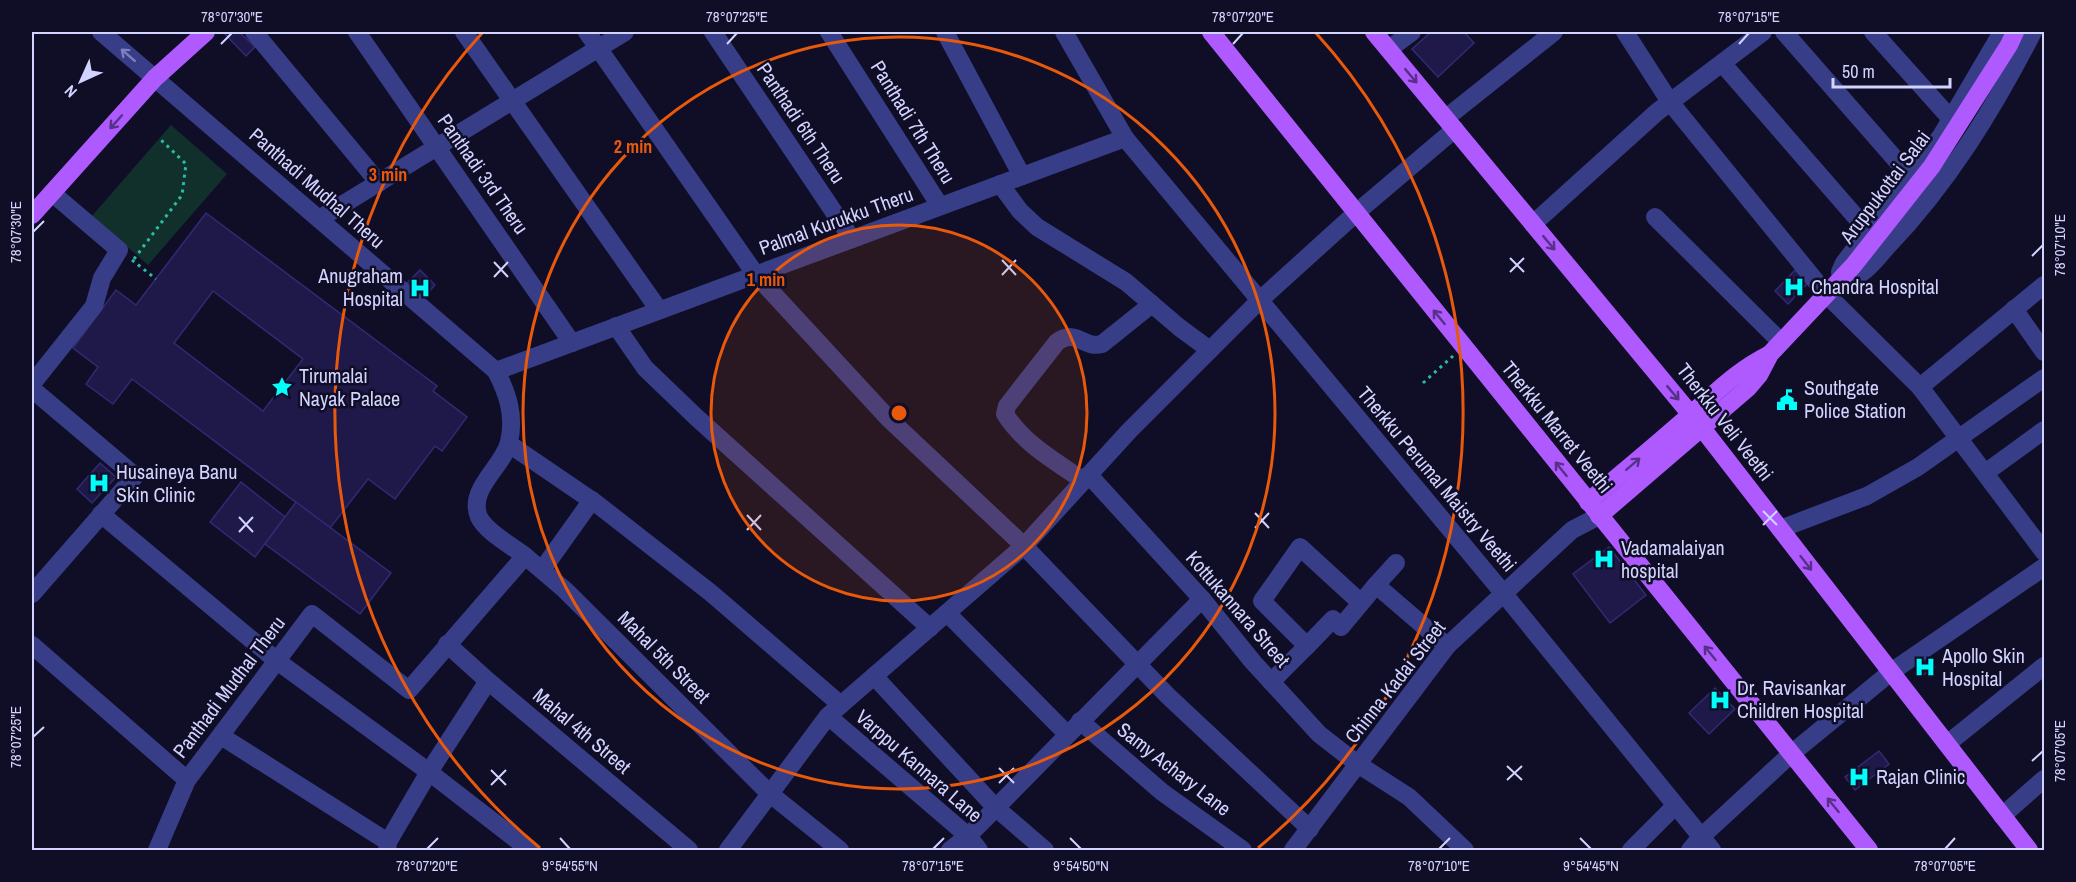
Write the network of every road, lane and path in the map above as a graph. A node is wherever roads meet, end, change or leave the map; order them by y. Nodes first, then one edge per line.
1 (101, 32) edge
2 (206, 32) edge
3 (254, 32) edge
4 (357, 32) edge
5 (464, 32) edge
6 (587, 32) edge
7 (625, 32) edge
8 (713, 32) edge
9 (829, 32) edge
10 (945, 32) edge
11 (1064, 32) edge
12 (1211, 32) edge
13 (1374, 32) edge
14 (1412, 32) edge
15 (1554, 32) edge
16 (1625, 32) edge
17 (1763, 32) edge
18 (1784, 32) edge
19 (1873, 32) edge
20 (2033, 32) edge
21 (2003, 33) edge
22 (598, 48) junction
23 (1389, 50) junction
24 (1722, 63) junction
25 (155, 78) junction
26 (513, 101) junction
27 (1670, 102) junction
28 (1951, 119) junction
29 (1451, 124) junction
30 (159, 138) dead end
31 (1125, 138) junction
32 (437, 147) junction
33 (1022, 176) junction
34 (1911, 177) junction
35 (379, 183) junction
36 (1000, 184) junction
37 (52, 193) junction
38 (940, 206) junction
39 (1356, 213) junction
40 (32, 215) edge
41 (1654, 217) dead end
42 (319, 219) junction
43 (1533, 224) junction
44 (1868, 231) junction
45 (852, 239) junction
46 (126, 255) junction
47 (756, 274) junction
48 (156, 279) dead end
49 (1841, 280) junction
50 (2044, 285) edge
51 (1827, 295) junction
52 (1260, 300) junction
53 (1152, 304) junction
54 (2014, 309) junction
55 (659, 310) junction
56 (616, 326) junction
57 (572, 343) junction
58 (1463, 346) junction
59 (1776, 348) junction
60 (1210, 350) junction
61 (2044, 352) edge
62 (496, 371) junction
63 (2044, 378) edge
64 (1423, 383) dead end
65 (32, 384) edge
66 (1920, 387) junction
67 (32, 389) edge
68 (1696, 421) junction
69 (2044, 430) edge
70 (1959, 438) junction
71 (509, 444) junction
72 (1985, 473) junction
73 (1087, 478) junction
74 (592, 500) junction
75 (1594, 509) junction
76 (100, 514) junction
77 (1780, 529) junction
78 (1024, 546) junction
79 (2044, 552) edge
80 (525, 556) junction
81 (1396, 563) dead end
82 (2044, 567) edge
83 (542, 570) junction
84 (1376, 585) junction
85 (32, 594) edge
86 (1504, 594) junction
87 (1202, 599) junction
88 (1361, 603) junction
89 (947, 613) junction
90 (930, 628) junction
91 (447, 644) junction
92 (32, 645) edge
93 (1307, 646) junction
94 (1447, 646) junction
95 (277, 661) junction
96 (1138, 665) junction
97 (2044, 666) edge
98 (1891, 672) junction
99 (874, 676) junction
100 (488, 681) junction
101 (1271, 682) junction
102 (834, 710) junction
103 (1073, 728) junction
104 (220, 736) junction
105 (1947, 744) junction
106 (1791, 753) junction
107 (1359, 765) junction
108 (429, 772) junction
109 (2044, 779) edge
110 (187, 780) junction
111 (769, 793) junction
112 (1675, 806) junction
113 (995, 807) junction
114 (2002, 816) junction
115 (1310, 830) junction
116 (968, 836) junction
117 (387, 846) edge
118 (1701, 846) edge
119 (156, 850) edge
120 (530, 850) edge
121 (689, 850) edge
122 (728, 850) edge
123 (840, 850) edge
124 (950, 850) edge
125 (979, 850) edge
126 (1045, 850) edge
127 (1243, 850) edge
128 (1293, 850) edge
129 (1465, 850) edge
130 (1631, 850) edge
131 (1869, 850) edge
132 (2029, 850) edge

25 -> 1 street, Panthadi Mudhal Theru
2 - 25 main road
3 - 35 street
4 - 32 street, Panthadi 3rd Theru
5 - 26 street
6 - 22 street
7 - 22 street
8 - 45 street, Panthadi 6th Theru
9 - 38 street, Panthadi 7th Theru
10 - 33 street
11 - 31 street, Therkku Perumal Maistry Veethi
12 - 39 main road, Therkku Marret Veethi
13 - 23 main road, Therkku Veli Veethi
14 - 23 street
15 - 29 street
16 - 27 street
17 - 24 street
18 - 34 street
19 - 28 street
20 - 49 street
21 - 28 street
21 - 49 main road, Aruppukottai Salai
22 - 26 street
22 - 47 street
23 -> 29 main road, Therkku Veli Veethi
24 - 27 street
24 - 44 street
25 -> 37 main road
25 - 42 street, Panthadi Mudhal Theru
26 - 32 street
26 - 55 street
27 - 43 street
27 - 51 street
28 - 34 street
29 - 39 street
29 - 43 main road, Therkku Veli Veethi
30 - 46 path
31 - 33 street, Palmal Kurukku Theru
31 - 52 street, Therkku Perumal Maistry Veethi
32 - 35 street
32 - 57 street, Panthadi 3rd Theru
33 - 36 street, Palmal Kurukku Theru
34 - 44 street
35 - 42 street
36 - 38 street, Palmal Kurukku Theru
36 - 53 street
37 - 40 main road
37 - 46 street
38 - 45 street, Palmal Kurukku Theru
39 - 52 street
58 -> 39 main road, Therkku Marret Veethi
41 - 59 street
42 - 62 street, Panthadi Mudhal Theru
43 -> 68 main road, Therkku Veli Veethi
44 - 49 street
45 - 47 street, Palmal Kurukku Theru
46 - 48 path
46 - 65 street
47 - 55 street, Palmal Kurukku Theru
47 - 78 street
49 - 51 main road, Aruppukottai Salai
50 - 54 street
51 - 59 main road, Aruppukottai Salai
51 - 66 street
52 - 60 street
52 - 86 street, Therkku Perumal Maistry Veethi
53 - 60 street
53 - 73 street, Kottukannara Street
54 - 61 street
54 - 66 street
55 - 56 street, Palmal Kurukku Theru
56 - 57 street, Palmal Kurukku Theru
56 - 90 street
57 - 62 street, Palmal Kurukku Theru
58 - 64 path
75 -> 58 main road, Therkku Marret Veethi
59 - 68 main road, Aruppukottai Salai
60 - 73 street
62 - 71 street, Panthadi Mudhal Theru
63 - 70 street
66 - 70 street
67 - 76 street
68 - 75 main road, Aruppukottai Salai
68 - 77 main road, Therkku Veli Veethi
69 - 72 street
70 - 72 street
70 - 77 street
71 - 74 street, Varppu Kannara Lane
71 - 80 street, Panthadi Mudhal Theru
72 - 79 street
73 - 78 street
73 - 87 street, Kottukannara Street
74 - 83 street
74 - 102 street, Varppu Kannara Lane
75 - 86 street, Chinna Kadai Street
106 -> 75 main road, Therkku Marret Veethi
76 - 85 street
76 - 95 street
77 -> 98 main road, Therkku Veli Veethi
78 - 89 street
78 - 96 street
80 - 83 street, Mahal 5th Street
80 - 91 street, Panthadi Mudhal Theru
81 - 84 street
82 - 98 street
83 - 111 street, Mahal 5th Street
84 - 88 street
84 - 94 street
86 - 94 street, Chinna Kadai Street
86 - 112 street, Therkku Perumal Maistry Veethi
87 - 96 street
87 - 101 street, Kottukannara Street
88 - 93 street
88 - 93 street
89 - 90 street
89 - 103 street, Samy Achary Lane
90 - 99 street
91 - 95 street, Panthadi Mudhal Theru
91 - 100 street, Mahal 4th Street
92 - 110 street
93 - 101 street
94 - 107 street, Chinna Kadai Street
95 - 104 street, Panthadi Mudhal Theru
95 - 108 street
96 - 103 street
96 - 115 street
97 - 105 street
98 - 105 main road, Therkku Veli Veethi
98 - 106 street
99 - 102 street
99 - 113 street
100 - 108 street
100 - 121 street, Mahal 4th Street
101 - 107 street, Kottukannara Street
102 - 111 street
102 - 116 street, Varppu Kannara Lane
103 - 113 street
103 - 127 street, Samy Achary Lane
104 - 110 street, Panthadi Mudhal Theru
104 - 117 street
105 - 114 main road, Therkku Veli Veethi
106 - 118 street
131 -> 106 main road, Therkku Marret Veethi
107 - 115 street, Chinna Kadai Street
107 - 129 street, Kottukannara Street
108 - 117 street
108 - 120 street
109 - 114 street
110 - 119 street, Panthadi Mudhal Theru
111 - 122 street
111 - 123 street, Mahal 5th Street
112 - 118 street, Therkku Perumal Maistry Veethi
112 - 130 street
113 - 116 street
113 - 126 street
114 - 132 main road, Therkku Veli Veethi
115 - 128 street, Chinna Kadai Street
116 - 124 street
116 - 125 street, Varppu Kannara Lane

